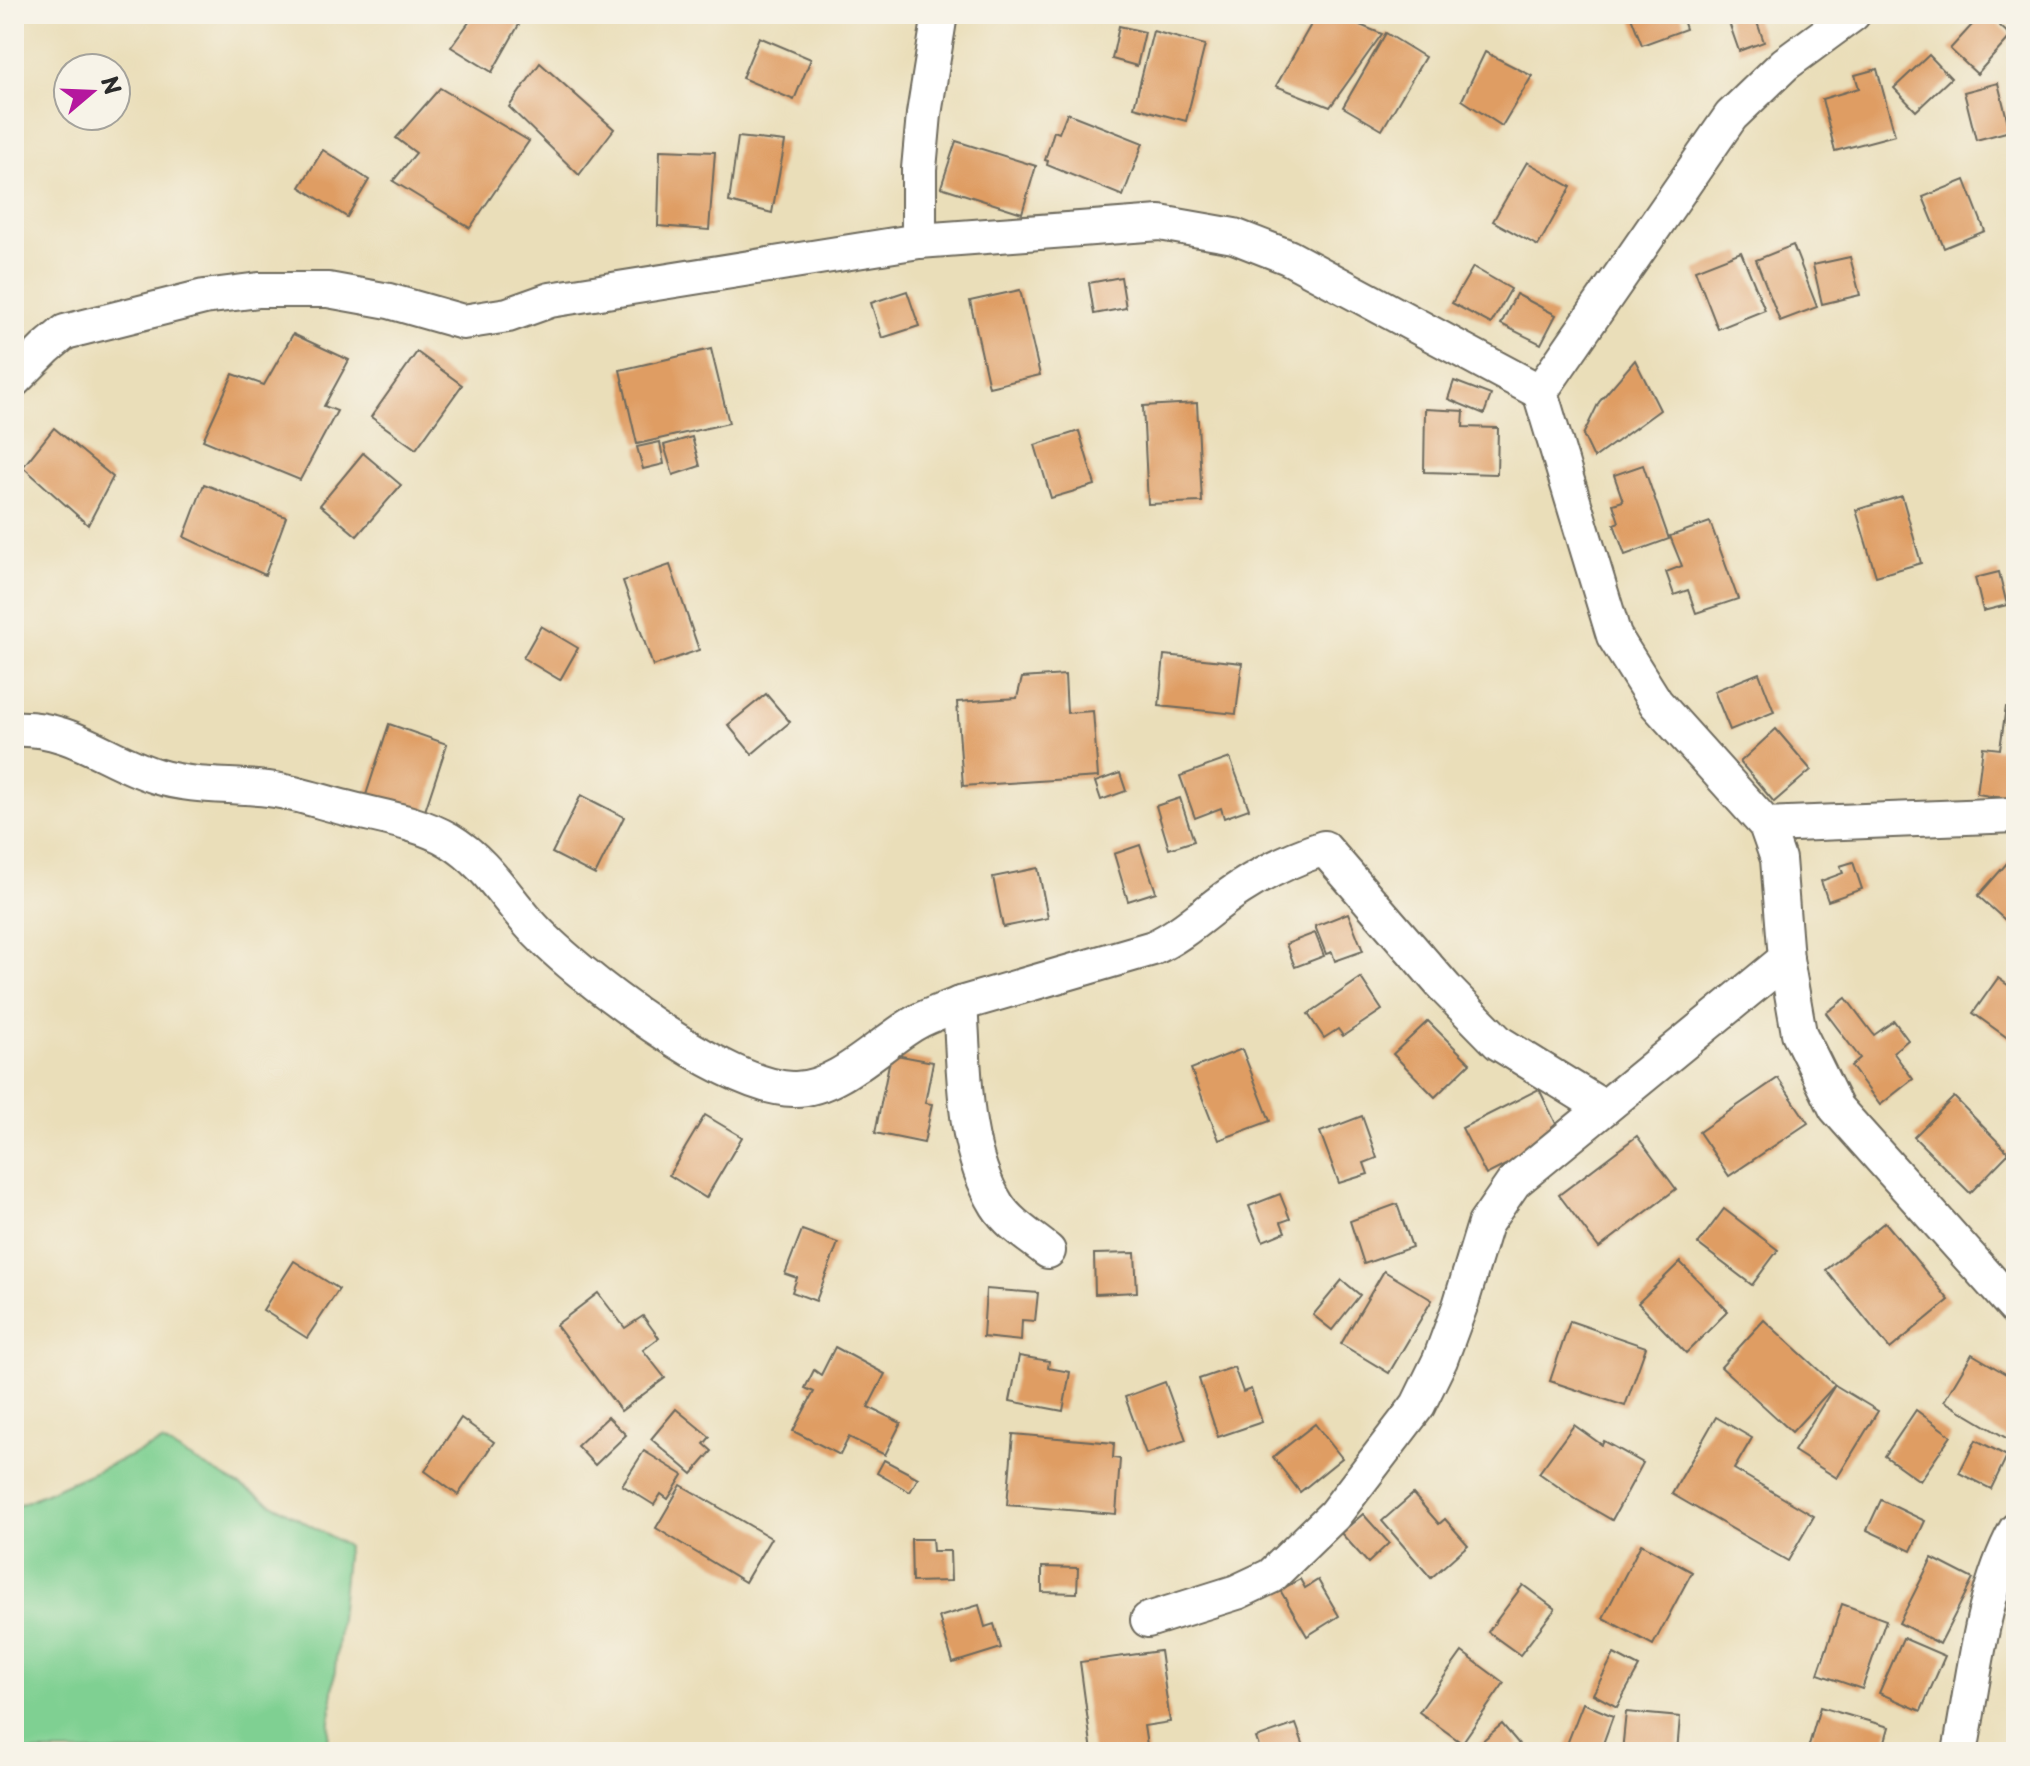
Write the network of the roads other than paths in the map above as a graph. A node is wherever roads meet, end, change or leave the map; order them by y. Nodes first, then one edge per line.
1 (940, 14) edge
2 (1853, 14) edge
3 (919, 241) junction
4 (14, 380) edge
5 (1540, 392) junction
6 (14, 729) edge
7 (2016, 815) edge
8 (1766, 825) junction
9 (1786, 959) junction
10 (960, 1004) junction
11 (1604, 1108) junction
12 (1048, 1251) dead end
13 (2016, 1309) edge
14 (2016, 1530) edge
15 (1148, 1620) dead end
16 (1960, 1752) edge

1 - 3 street
2 - 5 street
3 - 4 street
3 - 5 street
5 - 8 street
6 - 10 street
7 - 8 street
8 - 9 street
9 - 11 street
9 - 13 street
10 - 11 street
10 - 12 street
11 - 15 street
14 - 16 street

